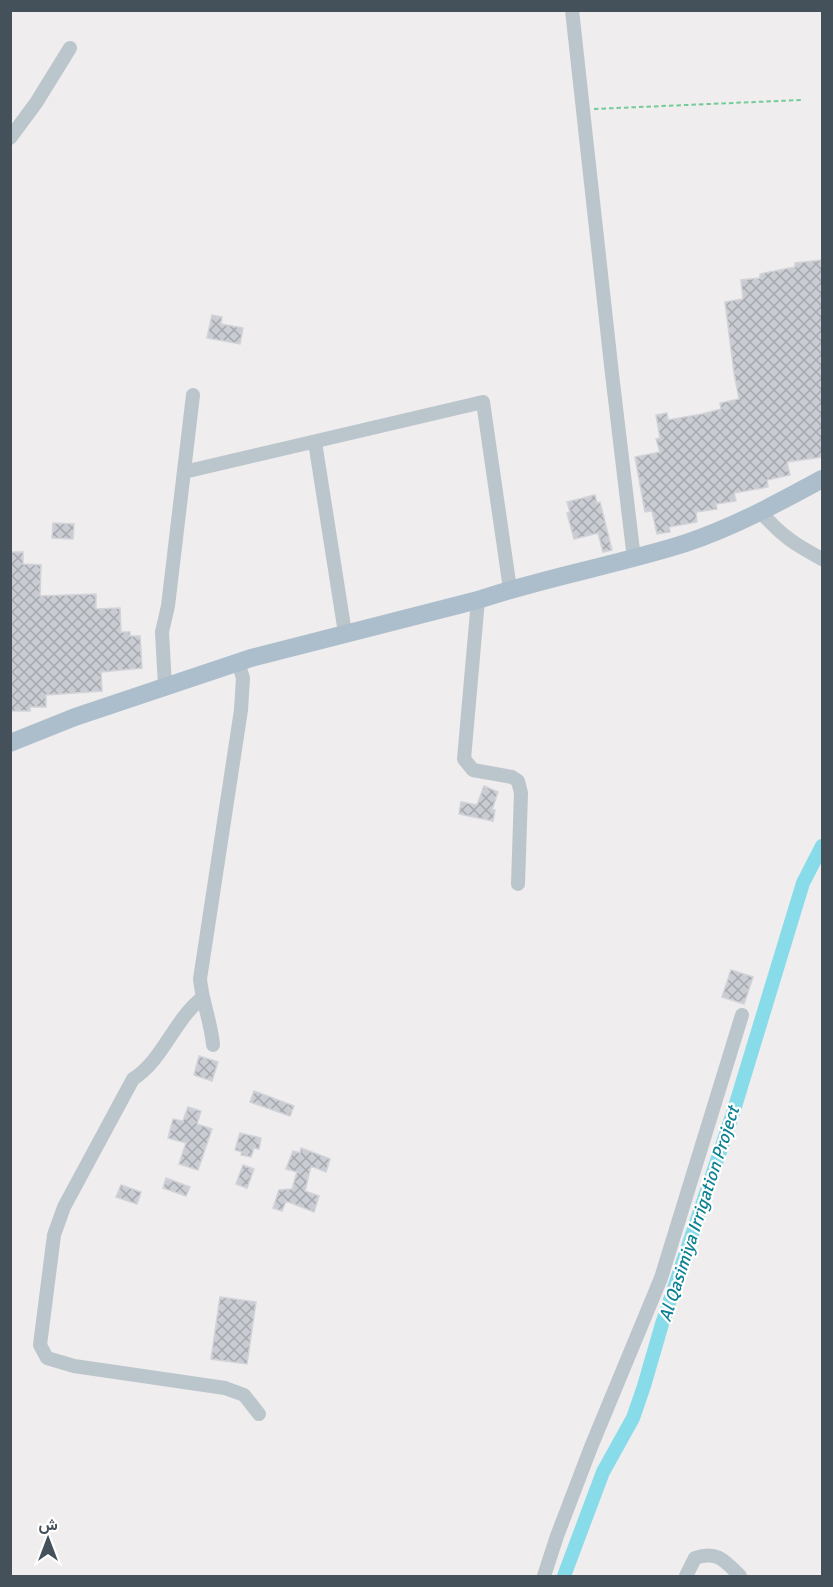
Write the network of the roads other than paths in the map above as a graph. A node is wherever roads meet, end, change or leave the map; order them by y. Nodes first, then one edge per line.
1 (572, 10) edge
2 (70, 48) dead end
3 (10, 138) edge
4 (193, 395) dead end
5 (315, 442) junction
6 (184, 472) junction
7 (822, 479) edge
8 (760, 512) junction
9 (634, 559) junction
10 (822, 559) edge
11 (510, 589) junction
12 (478, 600) junction
13 (345, 633) junction
14 (238, 662) junction
15 (165, 686) junction
16 (10, 743) edge
17 (518, 884) dead end
18 (202, 998) junction
19 (742, 1015) dead end
20 (213, 1044) dead end
21 (259, 1414) dead end
22 (544, 1576) edge
23 (686, 1576) edge
24 (740, 1576) edge

1 - 9 street
2 - 3 street
4 - 6 street
5 - 6 street
5 - 11 street
5 - 13 street
6 - 15 street
7 - 8 main road
8 - 9 main road
8 - 10 street
9 - 11 main road
11 - 12 main road
12 - 13 main road
12 - 17 street
13 - 14 main road
14 - 15 main road
14 - 18 street
15 - 16 main road
18 - 20 street
18 - 21 street
19 - 22 street
23 - 24 street

